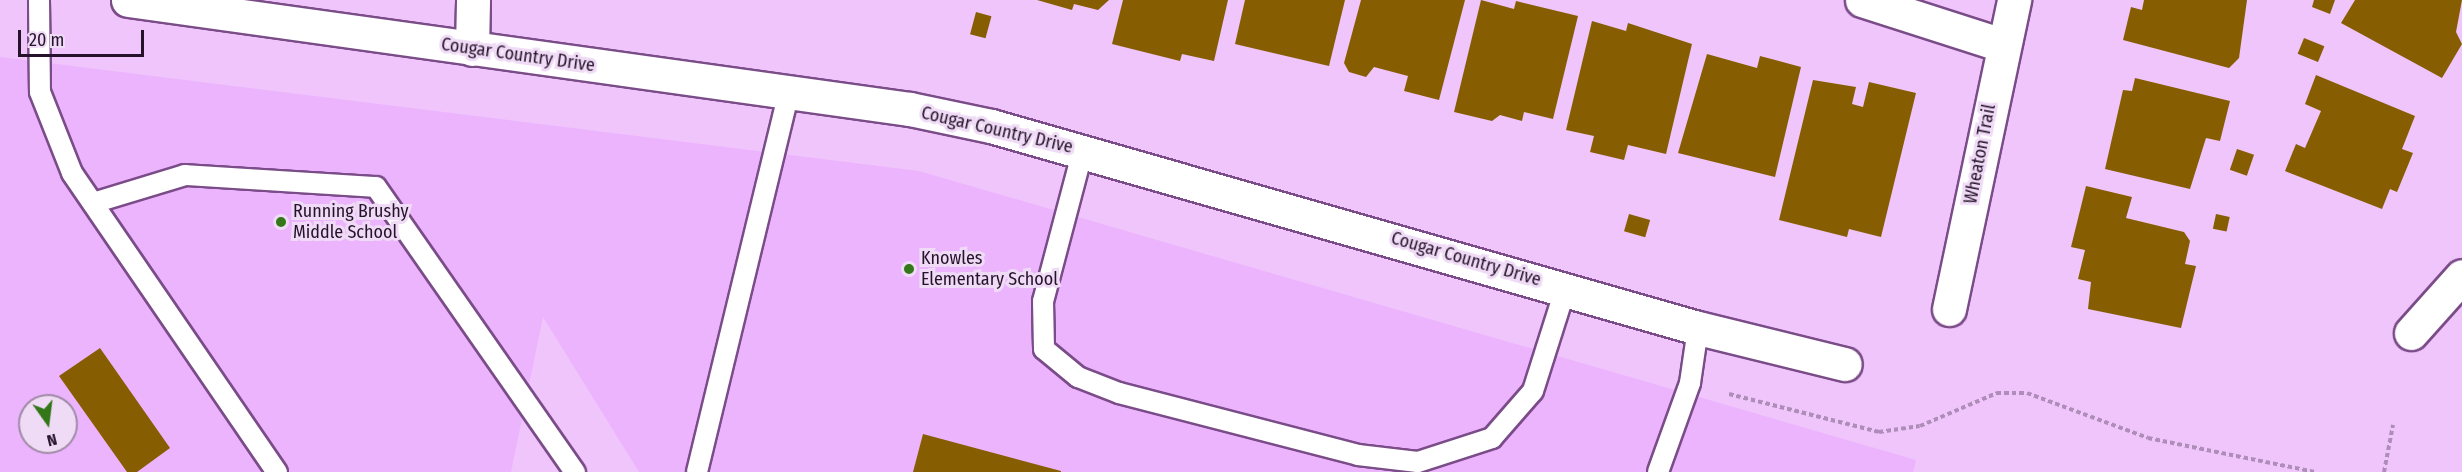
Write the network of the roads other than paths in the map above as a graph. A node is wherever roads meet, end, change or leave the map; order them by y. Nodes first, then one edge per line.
1 (39, 0) edge
2 (128, 0) edge
3 (473, 0) edge
4 (1862, 0) edge
5 (2014, 0) edge
6 (2002, 45) junction
7 (472, 48) junction
8 (789, 92) junction
9 (1083, 150) junction
10 (93, 203) junction
11 (2462, 276) edge
12 (1566, 287) junction
13 (1949, 309) dead end
14 (1698, 328) junction
15 (2411, 333) dead end
16 (1845, 364) dead end
17 (277, 472) edge
18 (575, 472) edge
19 (697, 472) edge
20 (1658, 472) edge

1 - 10 lane
2 - 7 street, Cougar Country Drive
3 - 7 street
4 - 6 street
5 - 6 street, Wheaton Trail
6 - 13 street, Wheaton Trail
7 - 8 street, Cougar Country Drive
8 - 9 street, Cougar Country Drive
8 - 19 lane
9 - 12 street, Cougar Country Drive
9 - 12 lane
10 - 17 lane
10 - 18 lane
11 - 15 street
12 - 14 street, Cougar Country Drive
14 - 16 street, Cougar Country Drive
14 - 20 lane

